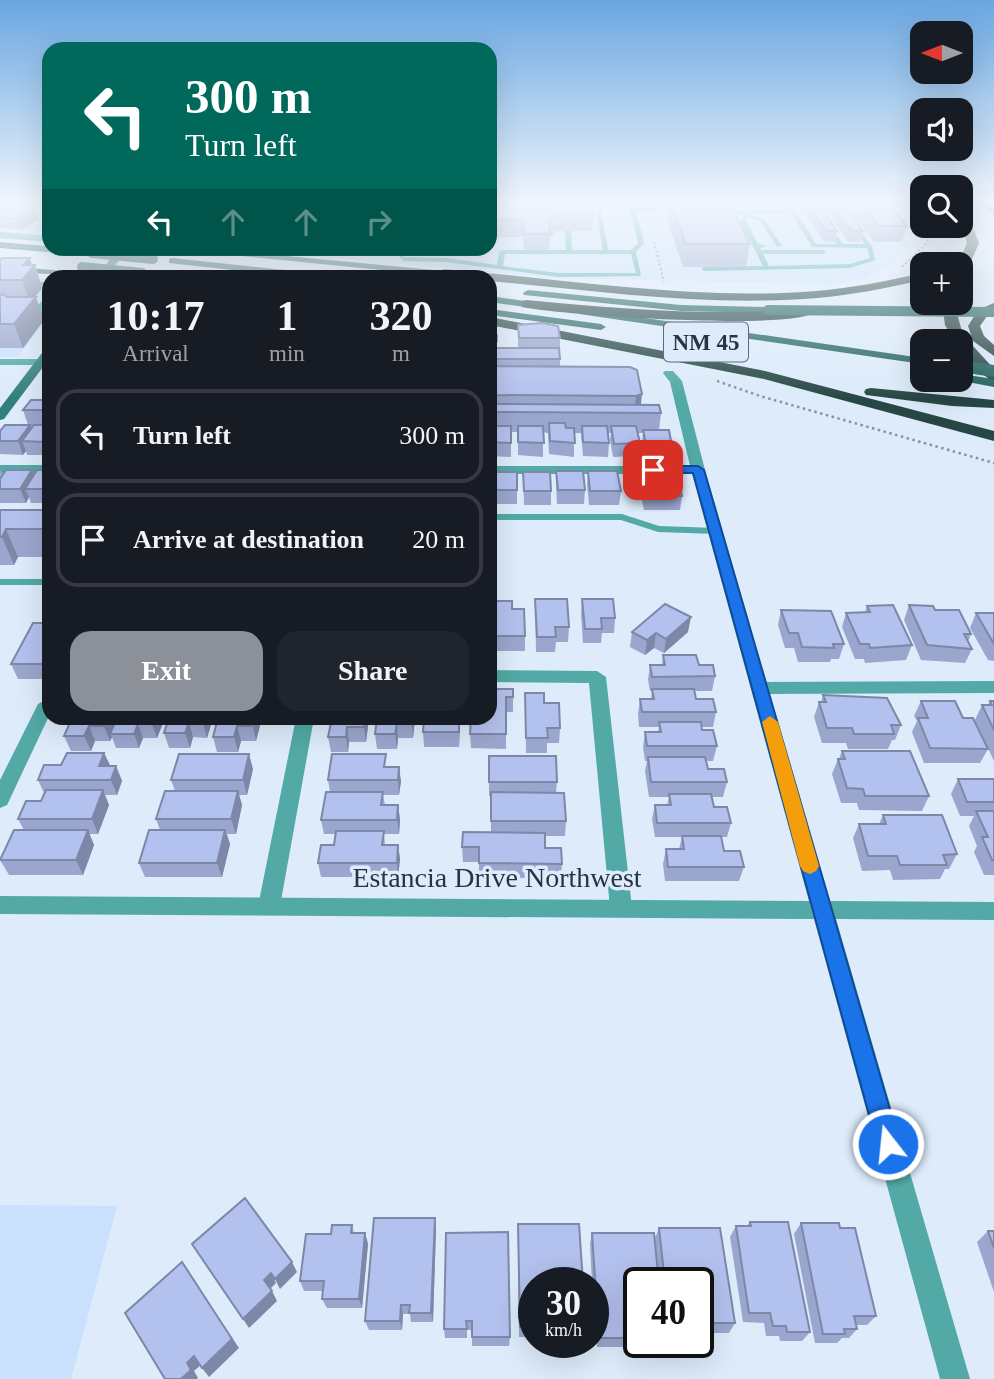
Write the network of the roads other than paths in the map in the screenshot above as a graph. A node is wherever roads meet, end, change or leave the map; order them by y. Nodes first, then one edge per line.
1 (5, 269) edge
2 (517, 269) edge
3 (638, 269) edge
4 (42, 272) edge
5 (497, 279) edge
6 (497, 279) edge
7 (910, 280) edge
8 (34, 284) edge
9 (42, 284) edge
10 (910, 286) edge
11 (497, 290) edge
12 (497, 300) edge
13 (42, 304) edge
14 (526, 304) junction
15 (750, 310) junction
16 (994, 310) edge
17 (0, 312) edge
18 (36, 312) junction
19 (42, 312) edge
20 (497, 313) edge
21 (950, 315) edge
22 (497, 323) edge
23 (994, 352) edge
24 (910, 359) edge
25 (0, 362) edge
26 (42, 362) edge
27 (42, 366) edge
28 (973, 368) edge
29 (910, 371) edge
30 (994, 371) edge
31 (669, 373) dead end
32 (765, 375) junction
33 (994, 376) edge
34 (973, 380) edge
35 (994, 383) edge
36 (994, 404) edge
37 (0, 416) edge
38 (994, 436) edge
39 (0, 469) edge
40 (42, 469) edge
41 (497, 470) edge
42 (698, 470) junction
43 (497, 517) edge
44 (716, 531) junction
45 (0, 582) edge
46 (42, 582) edge
47 (497, 676) edge
48 (994, 687) edge
49 (761, 688) junction
50 (42, 714) edge
51 (304, 725) edge
52 (0, 800) edge
53 (0, 905) edge
54 (270, 906) junction
55 (621, 908) junction
56 (822, 909) junction
57 (994, 911) edge
58 (955, 1379) edge

1 - 4 main road
2 - 3 lane
5 - 7 highway
6 - 15 main road
8 - 9 lane
10 - 14 highway
11 - 15 main road
12 - 14 main road, NM 45
13 - 18 lane
14 - 24 main road, NM 45
15 - 16 main road, bridge
16 - 23 highway
17 - 18 lane
18 - 19 lane
20 - 29 main road, NM 45
21 - 33 highway
22 - 32 highway
25 - 26 street
27 - 37 main road
28 - 30 main road, bridge
31 - 42 street
32 - 36 highway
32 - 38 highway
34 - 35 main road
39 - 40 street
41 - 42 street
42 - 44 street
43 - 44 lane
44 - 49 street
45 - 46 lane
47 - 55 street
48 - 49 street
49 - 56 street
50 - 52 street
51 - 54 street
53 - 54 street, Estancia Drive Northwest
54 - 55 street, Estancia Drive Northwest
55 - 56 street, Estancia Drive Northwest
56 - 57 street, Estancia Drive Northwest
56 - 58 street

